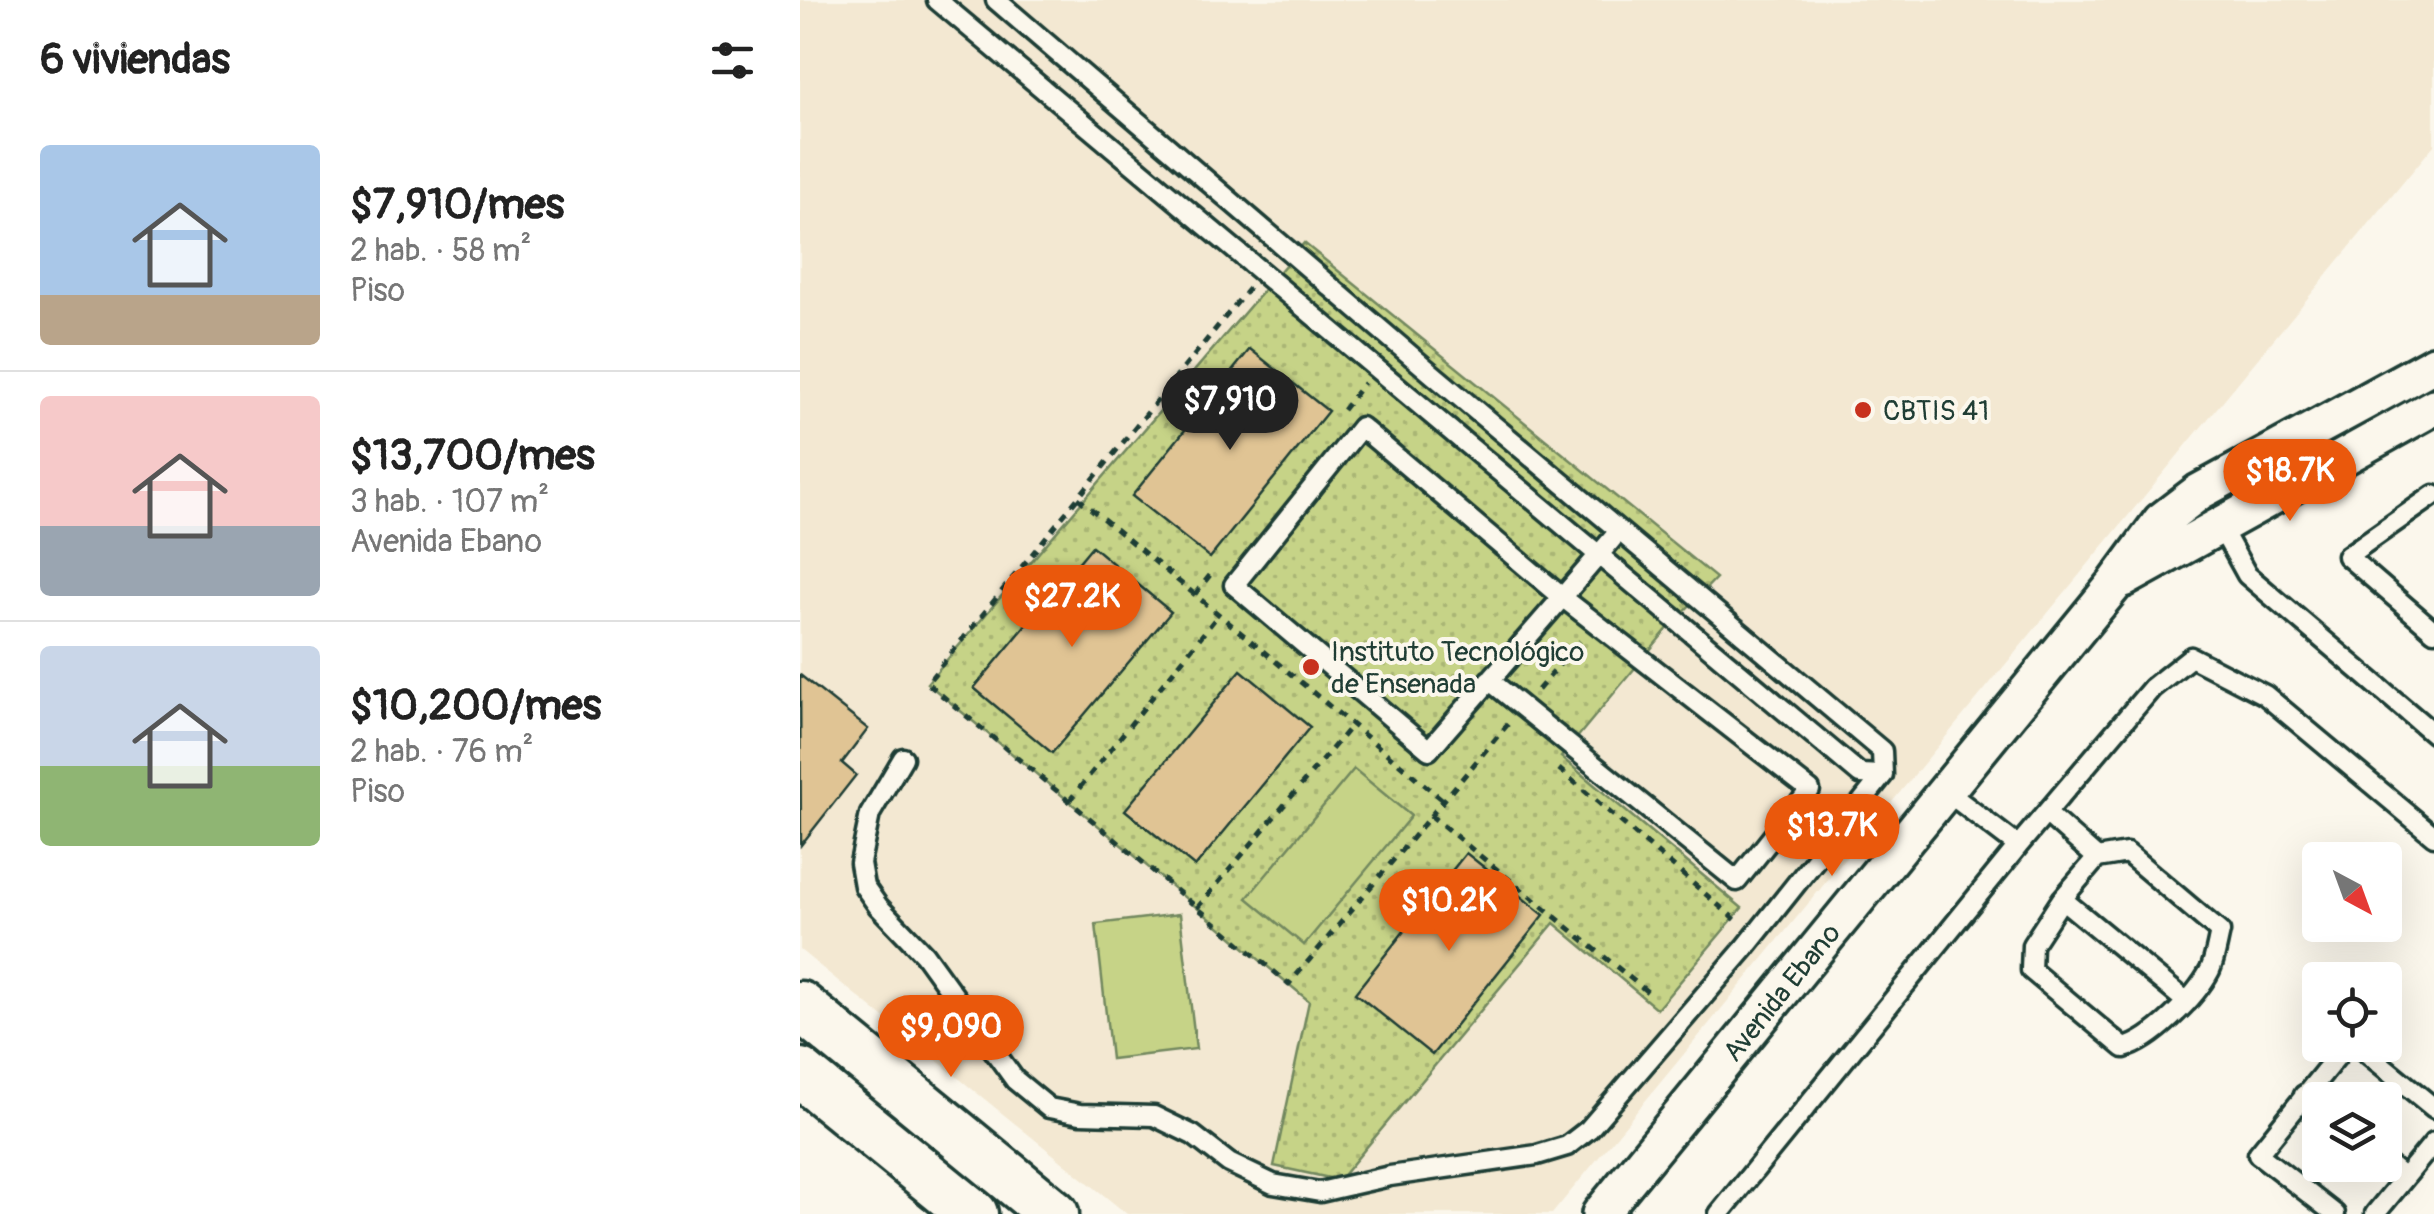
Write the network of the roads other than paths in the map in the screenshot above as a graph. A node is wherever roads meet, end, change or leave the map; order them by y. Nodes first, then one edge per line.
1 (937, 0) edge
2 (996, 0) edge
3 (1060, 55) junction
4 (1038, 84) junction
5 (1258, 225) junction
6 (1283, 246) junction
7 (1236, 251) junction
8 (1261, 273) junction
9 (2434, 364) edge
10 (2434, 407) edge
11 (2430, 505) edge
12 (2220, 526) junction
13 (1618, 531) junction
14 (1599, 555) junction
15 (2114, 584) junction
16 (1562, 597) junction
17 (2434, 630) edge
18 (1489, 680) junction
19 (2434, 734) edge
20 (903, 758) dead end
21 (1884, 775) junction
22 (1946, 791) junction
23 (2046, 813) junction
24 (2434, 836) edge
25 (2018, 846) junction
26 (2098, 858) junction
27 (2062, 899) junction
28 (2187, 1002) junction
29 (800, 1006) edge
30 (2332, 1062) edge
31 (2378, 1062) edge
32 (800, 1073) edge
33 (2315, 1082) edge
34 (2302, 1098) edge
35 (925, 1108) junction
36 (2434, 1108) edge
37 (2434, 1142) edge
38 (894, 1149) junction
39 (2404, 1178) joint
40 (972, 1214) edge
41 (1054, 1214) edge
42 (1600, 1214) edge
43 (1719, 1214) edge
44 (2335, 1214) edge
45 (2375, 1214) edge

1 - 4 lane
2 - 3 lane
3 - 4 lane
3 - 5 lane
4 - 7 lane
5 - 6 lane
5 - 7 lane
6 - 8 lane
6 - 13 lane
7 - 8 lane
8 - 14 lane
9 - 15 street, Avenida Ebano
10 - 12 street, Avenida Ebano
11 - 17 lane
12 - 15 street, Avenida Ebano
12 - 19 lane
13 - 14 lane
13 - 21 lane
14 - 16 lane
14 - 21 lane
15 - 22 street, Avenida Ebano
16 - 18 lane
16 - 18 lane
16 - 18 lane
20 - 21 lane
22 - 25 lane
22 - 42 street, Avenida Ebano
23 - 24 lane
23 - 25 lane
23 - 26 lane
25 - 43 lane
26 - 27 lane
26 - 28 lane
27 - 28 lane
27 - 28 lane
29 - 35 main road
30 - 33 lane
31 - 36 lane
32 - 38 main road
34 - 44 lane
35 - 38 main road
35 - 41 main road
37 - 39 lane
38 - 40 main road
39 - 45 lane

